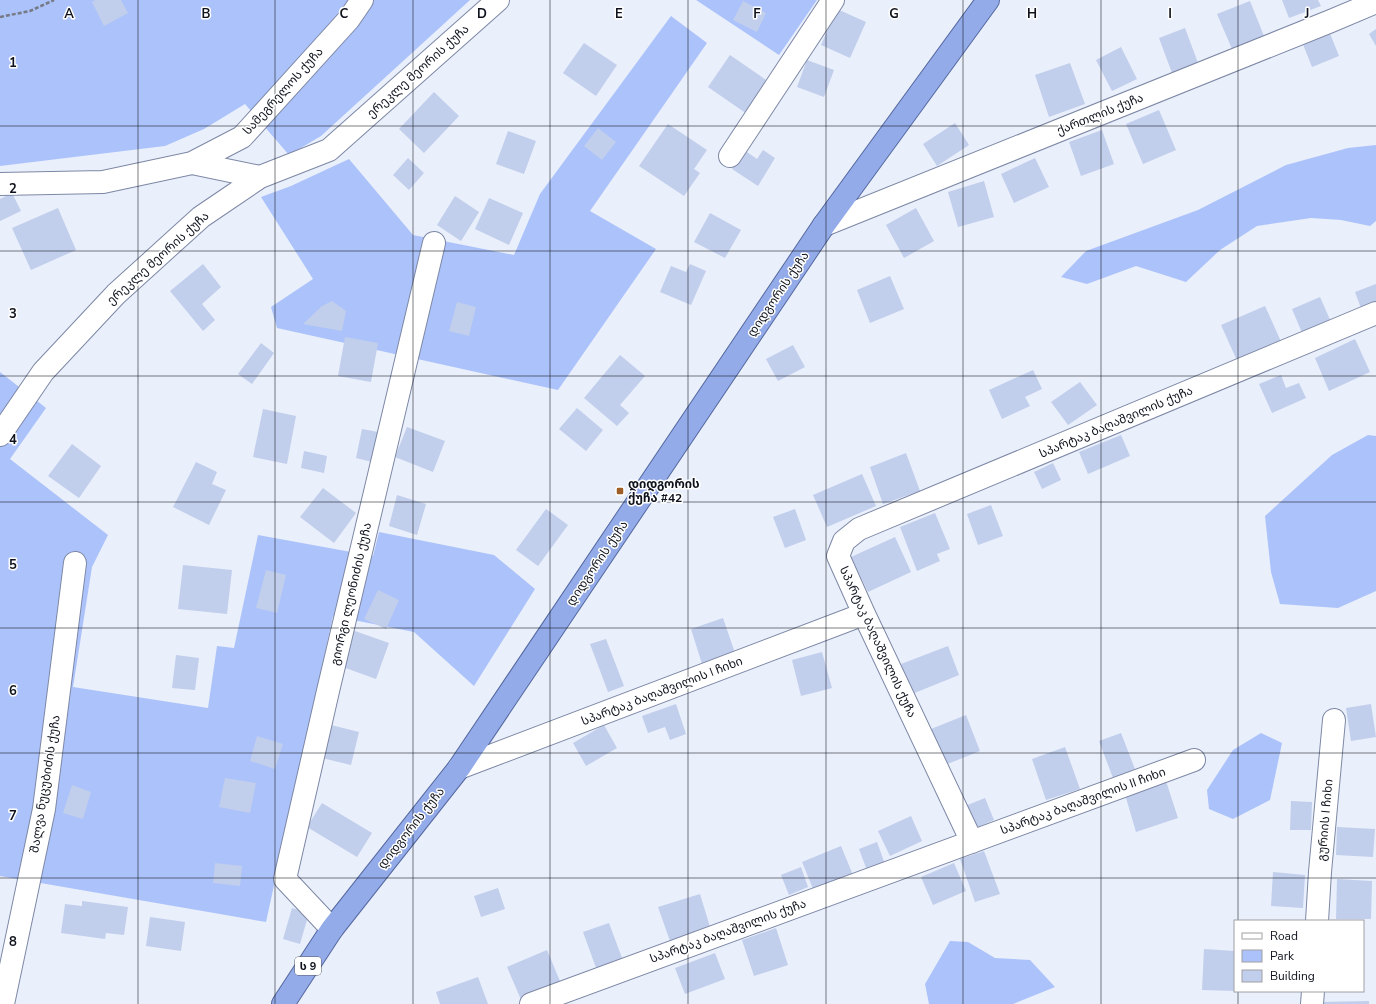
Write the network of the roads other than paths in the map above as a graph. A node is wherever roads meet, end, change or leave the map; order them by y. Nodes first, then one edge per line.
1 (362, 0) edge
2 (498, 0) edge
3 (833, 0) edge
4 (981, 2) edge
5 (1376, 2) edge
6 (730, 156) dead end
7 (192, 163) junction
8 (260, 177) junction
9 (0, 184) edge
10 (824, 225) junction
11 (434, 243) dead end
12 (1376, 313) edge
13 (0, 435) edge
14 (75, 563) dead end
15 (864, 614) junction
16 (1334, 720) dead end
17 (1194, 760) dead end
18 (459, 768) junction
19 (972, 842) junction
20 (1317, 920) edge
21 (332, 929) junction
22 (1313, 992) edge
23 (3, 1004) edge
24 (283, 1004) edge
25 (531, 1004) edge
26 (1312, 1004) edge

1 - 7 street, სამეგრელოს ქუჩა
2 - 8 street, ერეკლე მეორის ქუჩა
3 - 6 street
4 - 10 highway, დიდგორის ქუჩა / ს 9
5 - 10 street, ქართლის ქუჩა
7 - 8 street
7 - 9 street, სამეგრელოს ქუჩა
8 - 13 street, ერეკლე მეორის ქუჩა
10 - 18 highway, დიდგორის ქუჩა / ს 9
11 - 21 street, გიორგი ლეონიძის ქუჩა
12 - 15 street, სპარტაკ ბაღაშვილის ქუჩა
14 - 23 street, შალვა ნუცუბიძის ქუჩა
15 - 18 street, სპარტაკ ბაღაშვილის I ჩიხი
15 - 19 street, სპარტაკ ბაღაშვილის ქუჩა
16 - 20 street, გურიის I ჩიხი
17 - 19 street, სპარტაკ ბაღაშვილის II ჩიხი
18 - 21 highway, დიდგორის ქუჩა / ს 9
19 - 25 street, სპარტაკ ბაღაშვილის ქუჩა
21 - 24 highway, დიდგორის ქუჩა / ს 9
22 - 26 street

